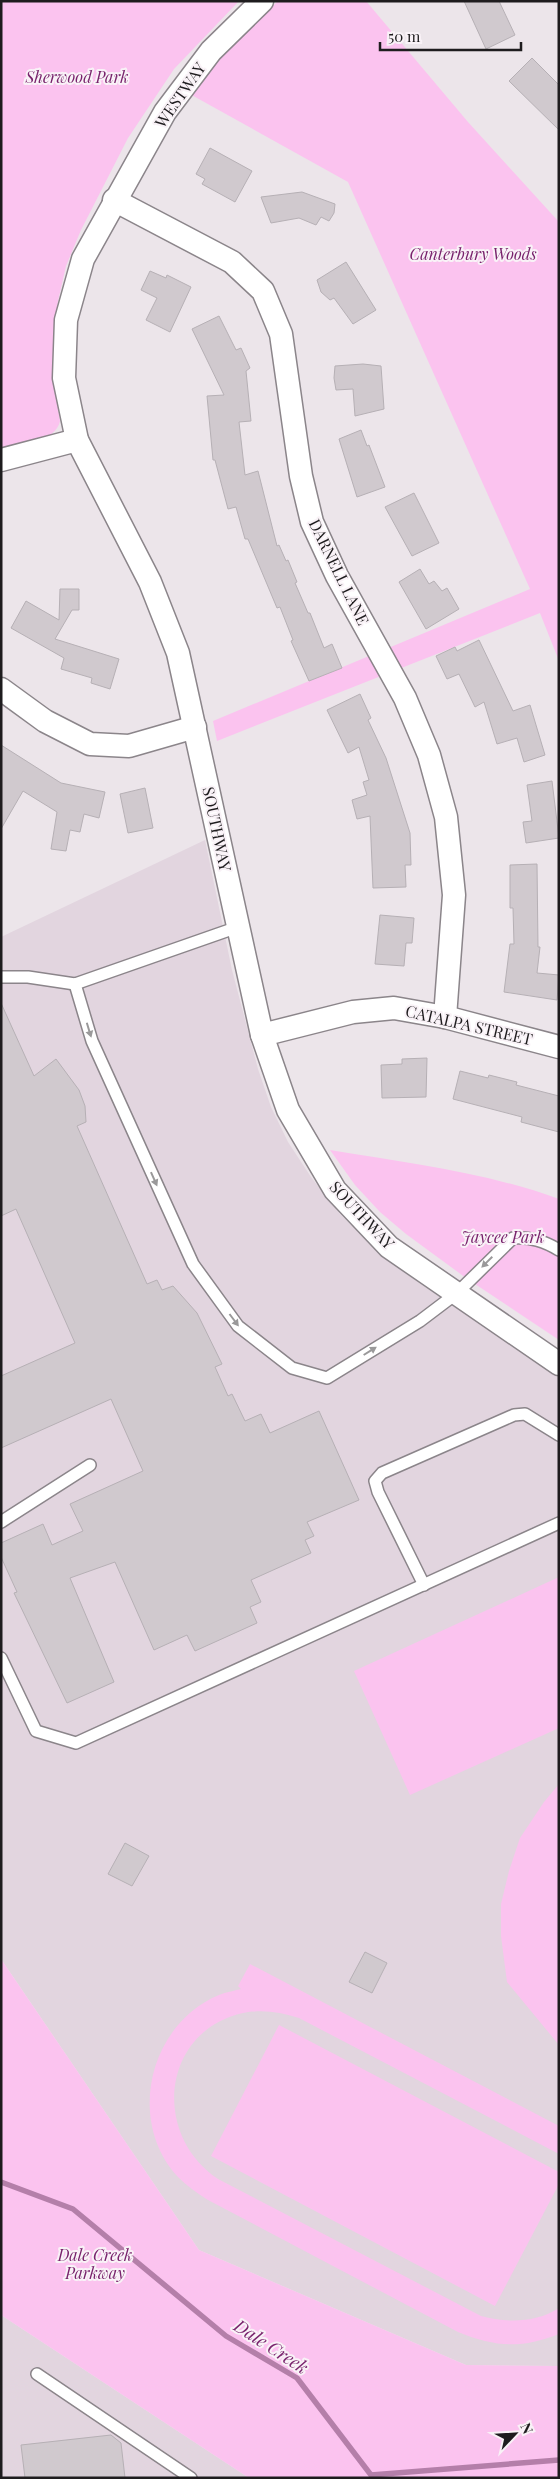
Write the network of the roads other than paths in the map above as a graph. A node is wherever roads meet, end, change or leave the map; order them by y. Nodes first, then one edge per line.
1 (262, 1) edge
2 (114, 200) junction
3 (76, 440) junction
4 (1, 460) edge
5 (1, 689) edge
6 (195, 726) junction
7 (238, 927) junction
8 (1, 977) edge
9 (75, 984) junction
10 (445, 1017) junction
11 (262, 1035) junction
12 (559, 1047) edge
13 (559, 1250) edge
14 (456, 1293) junction
15 (559, 1364) edge
16 (559, 1435) edge
17 (90, 1465) dead end
18 (1, 1522) edge
19 (559, 1523) edge
20 (424, 1585) junction
21 (1, 1658) edge
22 (37, 2374) dead end
23 (192, 2478) edge

1 - 2 street, WESTWAY
2 - 3 street, SOUTHWAY
2 - 10 street, DARNELL LANE
3 - 4 street
3 - 6 street, SOUTHWAY
5 - 6 street
6 - 7 street, SOUTHWAY
7 - 9 lane
7 - 11 street, SOUTHWAY
8 - 9 lane
9 -> 14 lane
10 - 11 street, CATALPA STREET
10 - 12 street, CATALPA STREET
11 - 14 street, SOUTHWAY
13 -> 14 lane
14 - 15 street, SOUTHWAY
16 - 20 lane
17 - 18 lane
19 - 20 lane
20 - 21 lane
22 - 23 lane

